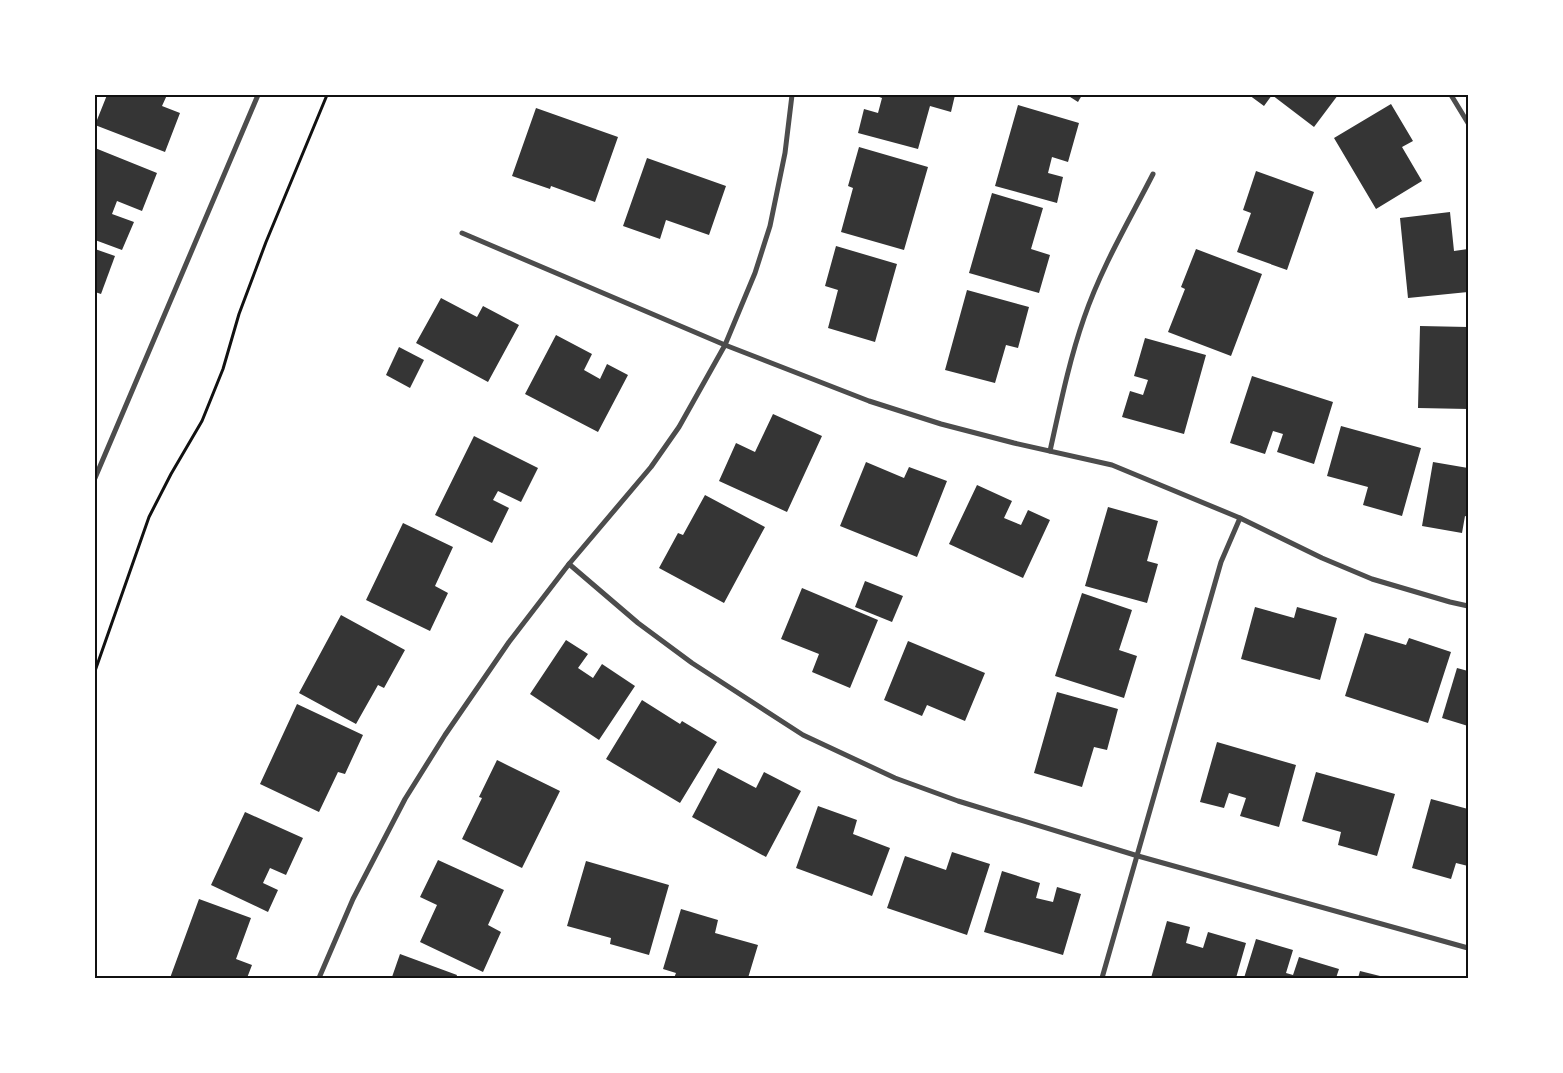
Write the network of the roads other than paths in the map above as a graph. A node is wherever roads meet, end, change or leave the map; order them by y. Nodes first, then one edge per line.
1 (258, 95) edge
2 (792, 95) edge
3 (1451, 95) edge
4 (1468, 123) edge
5 (1153, 174) dead end
6 (462, 233) dead end
7 (725, 345) junction
8 (1050, 451) junction
9 (95, 478) edge
10 (1240, 518) junction
11 (569, 564) junction
12 (1468, 606) edge
13 (1138, 856) junction
14 (1468, 948) edge
15 (319, 978) edge
16 (1102, 978) edge

1 - 9 street
2 - 7 street
3 - 4 street
5 - 8 street
6 - 7 street
7 - 8 street
7 - 11 street
8 - 10 street
10 - 12 street
10 - 13 street
11 - 13 street
11 - 15 street
13 - 14 street
13 - 16 street

